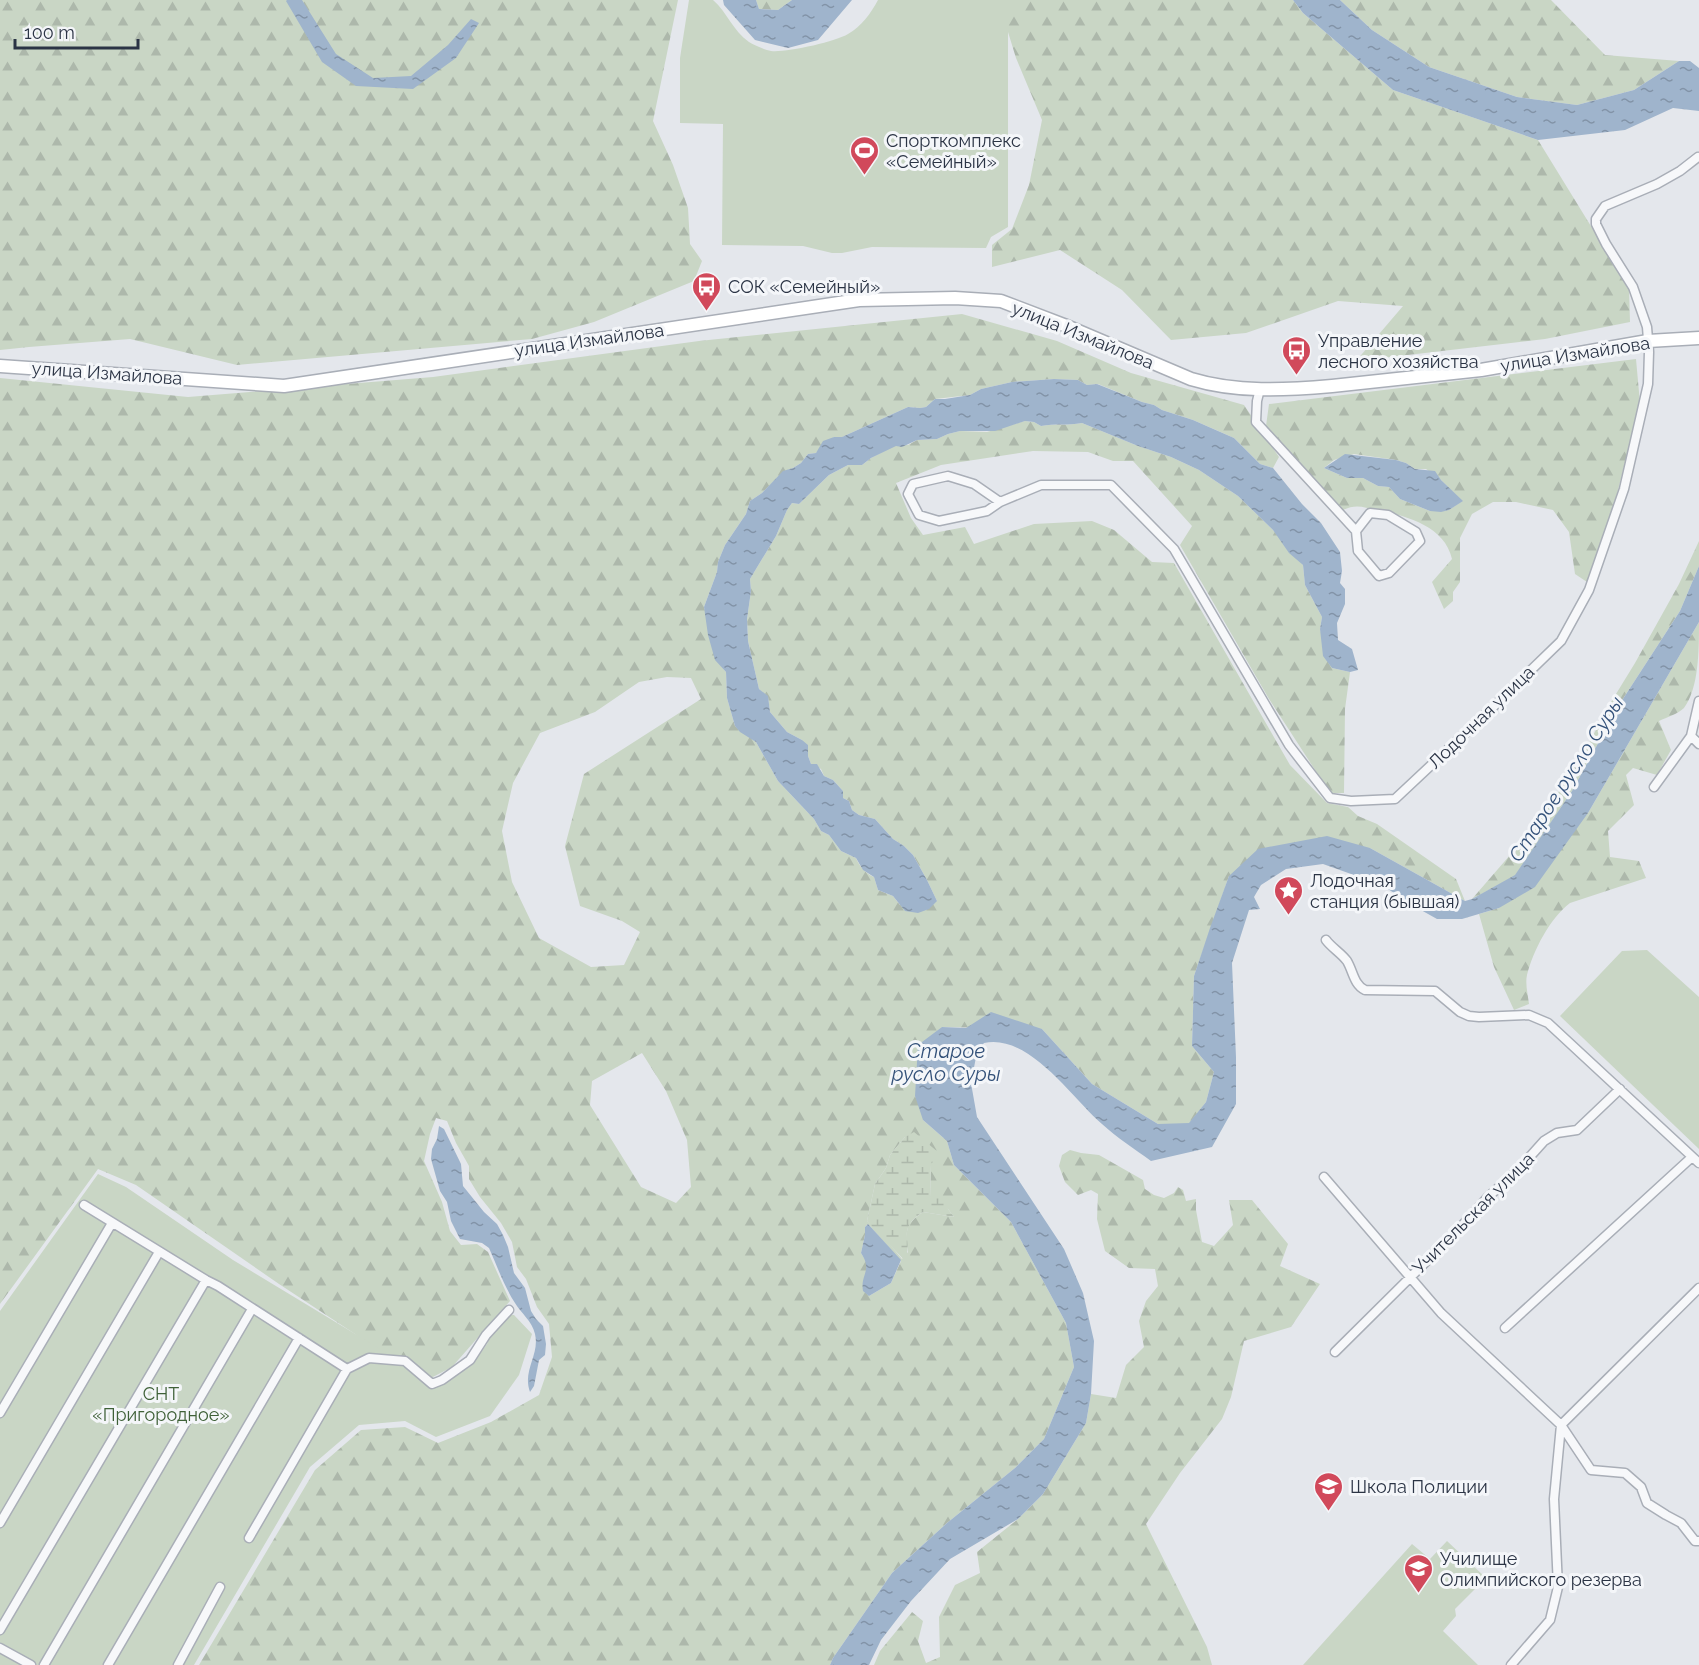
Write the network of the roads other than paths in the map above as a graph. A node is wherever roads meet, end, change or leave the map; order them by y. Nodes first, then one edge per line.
1 (1698, 158) edge
2 (1699, 338) edge
3 (1648, 341) junction
4 (0, 366) edge
5 (1260, 389) junction
6 (1000, 502) junction
7 (1356, 531) junction
8 (1699, 701) edge
9 (1691, 736) junction
10 (1699, 744) edge
11 (1654, 787) dead end
12 (1326, 940) dead end
13 (1620, 1089) junction
14 (1696, 1160) edge
15 (1324, 1177) dead end
16 (84, 1205) dead end
17 (112, 1223) junction
18 (159, 1252) junction
19 (1410, 1277) junction
20 (206, 1280) junction
21 (1699, 1288) edge
22 (252, 1309) junction
23 (509, 1310) dead end
24 (1505, 1328) dead end
25 (299, 1338) junction
26 (1335, 1353) dead end
27 (347, 1369) junction
28 (0, 1413) edge
29 (1561, 1425) junction
30 (0, 1523) edge
31 (249, 1538) dead end
32 (1699, 1541) edge
33 (220, 1587) dead end
34 (0, 1630) edge
35 (0, 1648) edge
36 (31, 1665) edge
37 (44, 1665) edge
38 (108, 1665) edge
39 (178, 1665) edge
40 (1511, 1665) edge

1 - 3 street, Лодочная улица
2 - 3 main road, улица Измайлова
3 - 5 main road, улица Измайлова
3 - 6 street, Лодочная улица
4 - 5 main road, улица Измайлова
5 - 7 street
6 - 6 street, Лодочная улица
7 - 7 street
8 - 9 street
9 - 10 street
9 - 11 street
12 - 13 street
13 - 14 street
13 - 19 street, Учительская улица
14 - 24 street
15 - 19 street
16 - 17 street
17 - 18 street
17 - 28 street
18 - 20 street
18 - 30 street
19 - 26 street, Учительская улица
19 - 29 street
20 - 22 street
20 - 34 street
21 - 29 street
22 - 25 street
22 - 37 street
23 - 27 street
25 - 27 street
25 - 38 street
27 - 31 street
29 - 32 street
29 - 40 street
33 - 39 street
35 - 36 street

